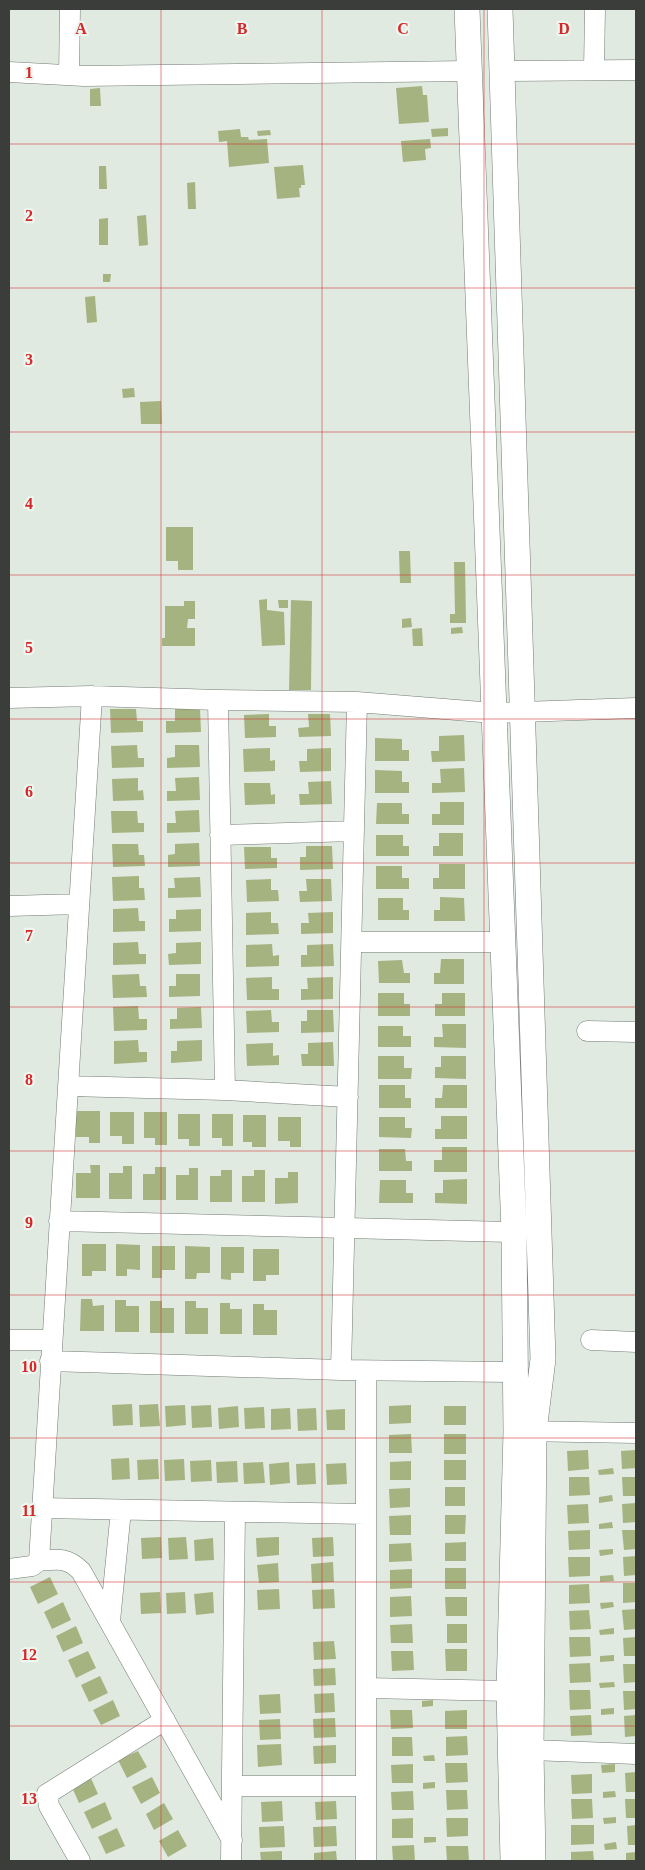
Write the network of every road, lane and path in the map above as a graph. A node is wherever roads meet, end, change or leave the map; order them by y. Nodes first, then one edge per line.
1 (70, 9) edge
2 (467, 9) edge
3 (500, 9) edge
4 (594, 9) edge
5 (594, 70) junction
6 (636, 70) edge
7 (502, 71) junction
8 (9, 72) edge
9 (469, 72) junction
10 (69, 75) junction
11 (92, 696) junction
12 (9, 698) edge
13 (218, 700) junction
14 (357, 702) junction
15 (636, 708) edge
16 (521, 712) junction
17 (494, 713) junction
18 (354, 831) junction
19 (220, 835) junction
20 (80, 904) junction
21 (9, 906) edge
22 (352, 942) junction
23 (503, 942) junction
24 (587, 1031) dead end
25 (636, 1032) edge
26 (68, 1086) junction
27 (225, 1090) junction
28 (348, 1097) junction
29 (59, 1221) junction
30 (345, 1228) junction
31 (514, 1232) junction
32 (9, 1340) edge
33 (52, 1340) junction
34 (591, 1340) dead end
35 (636, 1342) edge
36 (50, 1361) junction
37 (341, 1370) junction
38 (366, 1371) junction
39 (515, 1372) junction
40 (525, 1431) junction
41 (636, 1433) edge
42 (41, 1508) junction
43 (121, 1510) junction
44 (235, 1513) junction
45 (366, 1514) junction
46 (39, 1561) junction
47 (9, 1569) edge
48 (110, 1621) junction
49 (366, 1688) junction
50 (509, 1691) junction
51 (165, 1720) junction
52 (531, 1750) junction
53 (636, 1754) edge
54 (232, 1786) junction
55 (366, 1786) junction
56 (232, 1840) junction
57 (80, 1861) edge
58 (231, 1861) edge
59 (366, 1861) edge
60 (513, 1861) edge
61 (533, 1861) edge

1 - 10 street
2 - 9 street
3 - 7 street
4 - 5 street
5 - 6 street
5 - 7 street
7 - 16 street
8 - 10 street
9 - 10 street
9 - 17 street
11 - 12 street
11 - 13 street
11 - 20 street
13 - 14 street
13 - 19 street
14 - 17 street
14 - 18 street
15 - 16 street
16 - 17 street
16 - 40 street
17 - 23 street
18 - 19 street
18 - 22 street
19 - 27 street
20 - 21 street
20 - 26 street
22 - 23 street
22 - 28 street
23 - 31 street
24 - 25 street
26 - 27 street
26 - 29 street
27 - 28 street
28 - 30 street
29 - 30 street
29 - 33 street
30 - 31 street
30 - 37 street
31 - 39 street
32 - 33 street
33 - 36 street
34 - 35 street
36 - 37 street
36 - 42 street
37 - 38 street
38 - 39 street
38 - 45 street
39 - 40 street
40 - 41 street
40 - 50 street
40 - 52 street
42 - 43 street
42 - 46 street
43 - 44 street
43 - 48 street
44 - 45 street
44 - 54 street
45 - 49 street
46 - 47 street
46 - 48 street
48 - 51 street
49 - 50 street
49 - 55 street
50 - 60 street
51 - 56 street
51 - 57 street
52 - 53 street
52 - 61 street
54 - 55 street
54 - 56 street
55 - 59 street
56 - 58 street

